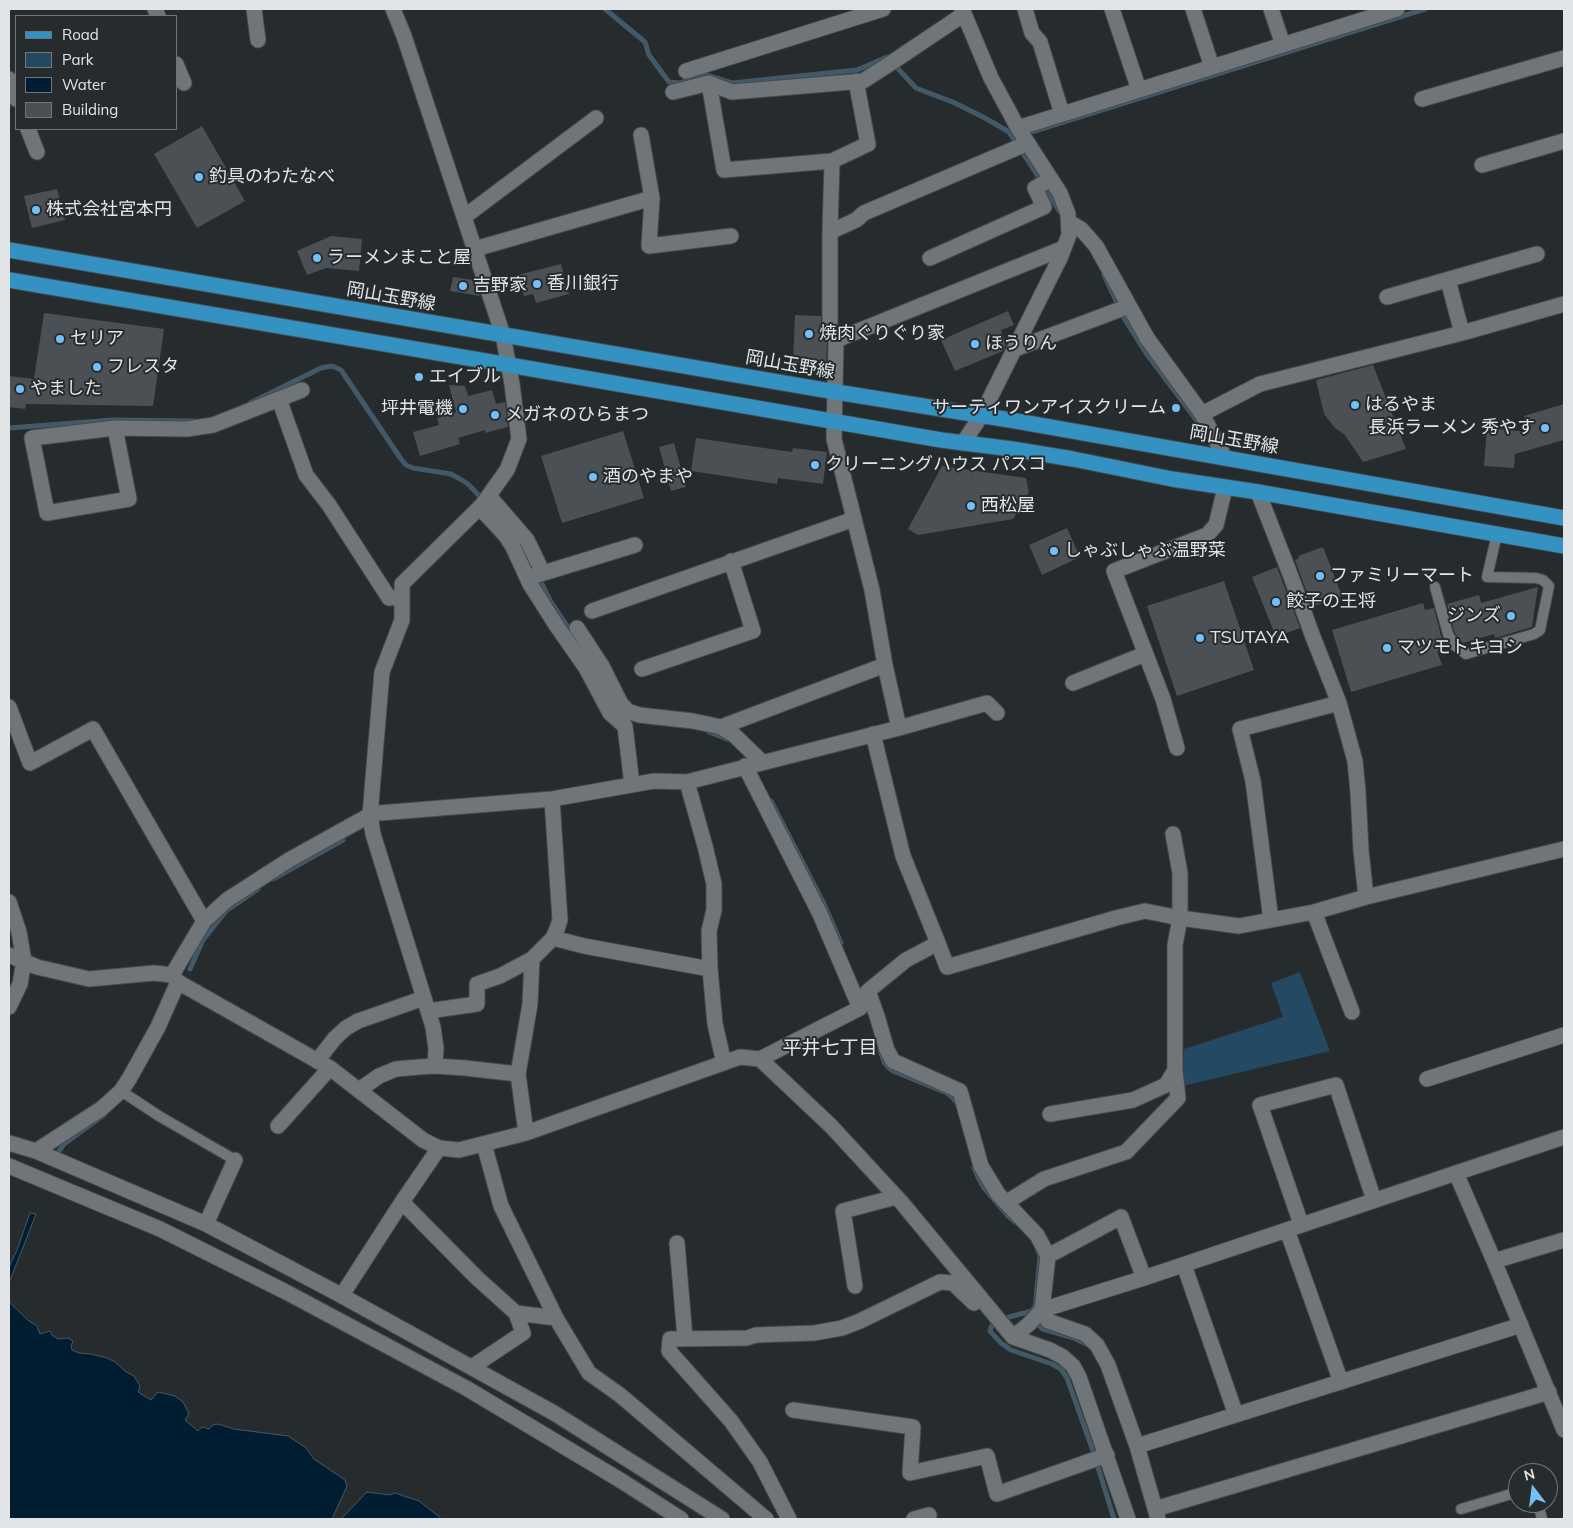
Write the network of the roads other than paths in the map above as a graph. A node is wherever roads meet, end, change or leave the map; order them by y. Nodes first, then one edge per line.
1 (254, 9) edge
2 (393, 9) edge
3 (883, 9) edge
4 (1025, 9) edge
5 (1112, 9) edge
6 (1193, 9) edge
7 (1271, 9) edge
8 (1397, 9) edge
9 (963, 11) edge
10 (1359, 14) edge
11 (258, 40) dead end
12 (1283, 45) junction
13 (1564, 58) edge
14 (1212, 67) junction
15 (178, 69) edge
16 (686, 71) dead end
17 (9, 79) edge
18 (856, 81) junction
19 (184, 83) dead end
20 (709, 83) junction
21 (1139, 90) junction
22 (674, 92) dead end
23 (15, 95) edge
24 (1422, 99) dead end
25 (1062, 114) junction
26 (596, 118) dead end
27 (28, 130) edge
28 (641, 135) dead end
29 (1021, 139) junction
30 (1564, 141) edge
31 (37, 152) dead end
32 (832, 161) junction
33 (1482, 165) dead end
34 (1046, 182) junction
35 (652, 198) junction
36 (464, 217) junction
37 (1069, 222) junction
38 (830, 232) junction
39 (731, 236) dead end
40 (1064, 248) junction
41 (475, 249) junction
42 (9, 250) edge
43 (1538, 254) dead end
44 (930, 258) dead end
45 (9, 280) edge
46 (1448, 280) junction
47 (1387, 298) dead end
48 (1564, 304) edge
49 (1124, 309) junction
50 (1461, 328) junction
51 (502, 335) junction
52 (836, 340) junction
53 (1015, 349) junction
54 (509, 364) junction
55 (302, 390) dead end
56 (836, 392) junction
57 (279, 399) junction
58 (1202, 414) junction
59 (981, 416) junction
60 (835, 421) junction
61 (115, 428) junction
62 (963, 443) junction
63 (1225, 458) junction
64 (1224, 488) junction
65 (1258, 492) junction
66 (484, 502) junction
67 (1564, 518) edge
68 (854, 519) junction
69 (1497, 534) junction
70 (635, 545) dead end
71 (1564, 546) edge
72 (731, 561) junction
73 (536, 575) junction
74 (1435, 587) dead end
75 (402, 597) junction
76 (592, 611) dead end
77 (577, 628) dead end
78 (1145, 654) junction
79 (589, 659) junction
80 (885, 665) junction
81 (642, 669) dead end
82 (1073, 683) dead end
83 (1339, 703) junction
84 (9, 710) edge
85 (997, 713) dead end
86 (721, 727) junction
87 (899, 728) junction
88 (873, 734) junction
89 (1176, 748) dead end
90 (762, 762) junction
91 (745, 766) junction
92 (687, 782) junction
93 (632, 785) junction
94 (552, 799) junction
95 (370, 815) junction
96 (1173, 834) dead end
97 (1564, 849) edge
98 (1366, 897) junction
99 (9, 902) edge
100 (1314, 912) junction
101 (1180, 918) junction
102 (1271, 920) junction
103 (204, 921) junction
104 (553, 938) junction
105 (938, 943) junction
106 (9, 954) edge
107 (532, 959) junction
108 (24, 960) junction
109 (710, 969) junction
110 (175, 978) junction
111 (868, 991) junction
112 (426, 1005) junction
113 (9, 1007) edge
114 (860, 1008) junction
115 (1352, 1012) dead end
116 (1564, 1035) edge
117 (760, 1059) junction
118 (724, 1063) junction
119 (324, 1064) junction
120 (435, 1066) junction
121 (1175, 1070) junction
122 (518, 1074) junction
123 (1427, 1079) dead end
124 (359, 1090) junction
125 (124, 1093) junction
126 (1050, 1114) dead end
127 (278, 1126) dead end
128 (526, 1133) junction
129 (1564, 1137) edge
130 (9, 1143) edge
131 (484, 1144) junction
132 (439, 1148) junction
133 (36, 1151) junction
134 (235, 1160) joint
135 (9, 1166) edge
136 (1456, 1173) junction
137 (896, 1197) junction
138 (1374, 1200) junction
139 (402, 1202) junction
140 (1007, 1202) junction
141 (206, 1224) junction
142 (1294, 1227) junction
143 (1564, 1240) edge
144 (677, 1243) dead end
145 (1048, 1256) junction
146 (1494, 1260) junction
147 (1184, 1265) junction
148 (1144, 1278) junction
149 (855, 1286) dead end
150 (286, 1292) junction
151 (339, 1294) junction
152 (989, 1308) junction
153 (1042, 1310) junction
154 (516, 1313) junction
155 (556, 1318) junction
156 (1521, 1325) junction
157 (1013, 1336) junction
158 (685, 1338) junction
159 (472, 1367) junction
160 (1341, 1382) junction
161 (1549, 1392) junction
162 (793, 1410) dead end
163 (1236, 1415) junction
164 (1564, 1430) edge
165 (1137, 1446) junction
166 (1107, 1455) junction
167 (1508, 1495) edge
168 (1461, 1509) dead end
169 (1157, 1514) edge
170 (929, 1515) dead end
171 (681, 1519) edge
172 (722, 1519) edge
173 (766, 1519) edge
174 (789, 1519) edge
175 (914, 1519) edge
176 (1128, 1519) edge

1 - 11 street
2 - 36 street
3 - 16 street
4 - 25 street
5 - 21 street
6 - 14 street
7 - 12 street
8 - 10 street
9 - 18 street
9 - 29 street
10 - 12 street
12 - 14 street
13 - 24 street
14 - 21 street
15 - 19 street
17 - 23 street
18 - 20 street
18 - 32 street
20 - 22 street
20 - 32 street
21 - 25 street
25 - 29 street
26 - 36 street
27 - 31 street
28 - 35 street
29 - 34 street
29 - 38 street
30 - 33 street
32 - 38 street
34 - 37 street
34 - 44 street
35 - 39 street
35 - 41 street
36 - 41 street
37 - 40 street
37 - 49 street
38 - 52 street
40 - 52 street
40 - 53 street
41 - 51 street
42 - 51 main road, 岡山玉野線
43 - 46 street
45 - 54 main road
46 - 47 street
46 - 50 street
48 - 50 street
49 - 53 street
49 - 58 street
50 - 58 street
51 - 54 street
51 - 56 main road, 岡山玉野線
52 - 56 street
53 - 59 street
54 - 60 main road
54 - 66 street
55 - 57 street
56 - 59 main road, 岡山玉野線
56 - 60 street
57 - 61 street
57 - 75 street
58 - 63 street
59 - 62 street
59 - 63 main road, 岡山玉野線
60 - 62 main road
60 - 68 street
61 - 61 street
62 - 64 main road
63 - 67 main road, 岡山玉野線
64 - 65 main road
64 - 78 street
65 - 69 main road
65 - 83 street
66 - 73 street
66 - 75 street
68 - 72 street
68 - 80 street
69 - 71 main road
69 - 74 lane
70 - 73 street
72 - 76 street
72 - 81 street
73 - 79 street
75 - 95 street
77 - 79 street
78 - 82 street
78 - 89 street
79 - 86 street
79 - 93 street
80 - 86 street
80 - 87 street
83 - 98 street
83 - 102 street
84 - 103 street
85 - 87 street
86 - 90 street
87 - 88 street
88 - 90 street
88 - 105 street
90 - 91 street
91 - 92 street
91 - 114 street
92 - 93 street
92 - 109 street
93 - 94 street
94 - 95 street
94 - 104 street
95 - 103 street
95 - 112 street
96 - 101 street
97 - 98 street
98 - 100 street
99 - 108 street
100 - 102 street
100 - 115 street
101 - 102 street
101 - 105 street
101 - 121 street
103 - 110 street
104 - 107 street
104 - 109 street
105 - 111 street
106 - 108 street
107 - 112 street
107 - 122 street
108 - 110 street
108 - 113 street
109 - 118 street
110 - 119 street
110 - 125 street
111 - 114 street
111 - 140 street
112 - 119 street
112 - 120 street
114 - 117 street
116 - 123 street
117 - 118 street
117 - 137 street
118 - 128 street
119 - 124 street
119 - 127 street
120 - 122 street
120 - 124 street
121 - 126 street
121 - 140 street
122 - 128 street
124 - 132 street
125 - 133 street
125 - 134 lane
128 - 131 street
129 - 136 street
130 - 133 street
131 - 132 street
131 - 155 street
132 - 139 street
133 - 141 street
134 - 141 street
135 - 150 street
136 - 138 street
136 - 146 street
137 - 149 street
137 - 152 street
138 - 142 street
138 - 142 street
139 - 151 street
139 - 154 street
140 - 145 street
141 - 151 street
142 - 147 street
142 - 160 street
143 - 146 street
144 - 158 street
145 - 148 street
145 - 153 street
146 - 156 street
147 - 148 street
147 - 163 street
148 - 153 street
150 - 151 street
150 - 171 street
151 - 159 street
152 - 157 street
152 - 158 street
153 - 157 street
153 - 165 street
154 - 155 street
154 - 159 street
155 - 173 street
156 - 160 street
156 - 161 street
157 - 166 street
158 - 174 street
159 - 172 street
160 - 163 street
161 - 164 street
161 - 169 street
162 - 166 street
163 - 165 street
165 - 169 street
166 - 176 street
167 - 168 lane
170 - 175 street

